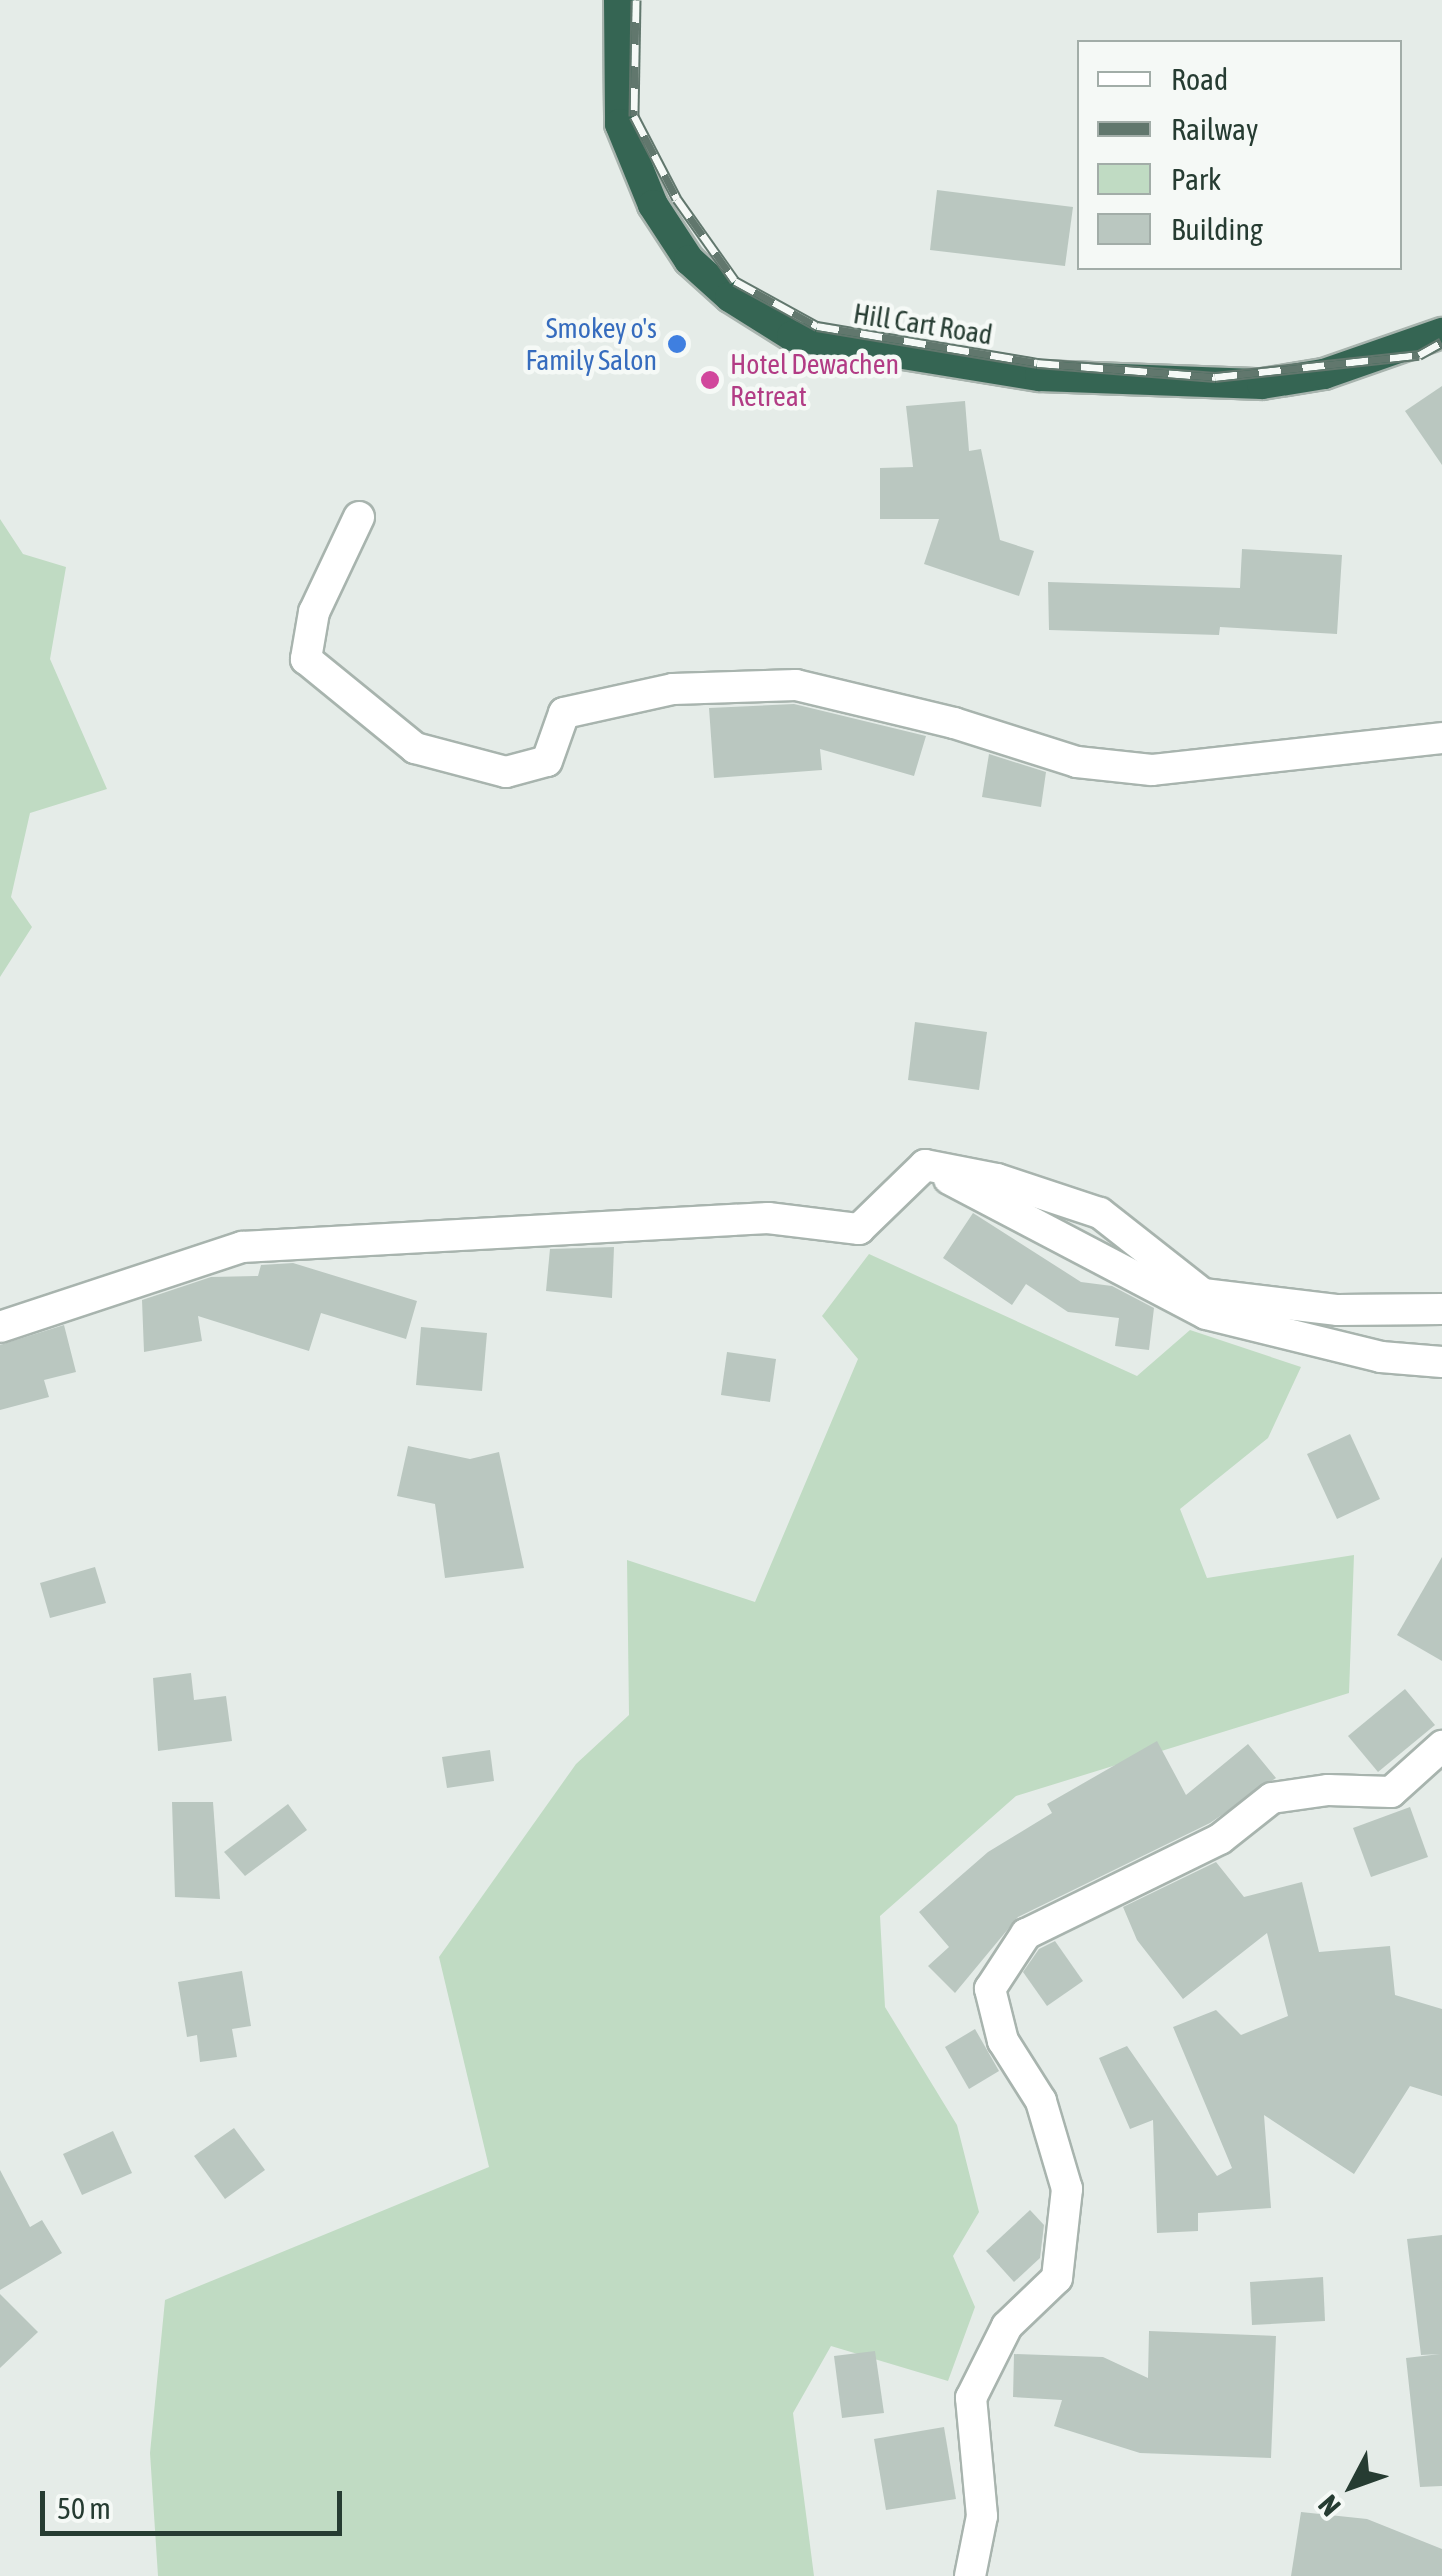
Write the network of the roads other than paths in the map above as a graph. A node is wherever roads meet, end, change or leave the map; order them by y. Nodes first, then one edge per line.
1 (620, 0) edge
2 (1442, 333) edge
3 (359, 517) dead end
4 (1442, 738) edge
5 (925, 1165) junction
6 (1442, 1310) edge
7 (0, 1327) edge
8 (1442, 1362) edge
9 (1442, 1746) edge
10 (970, 2576) edge

1 - 2 highway, Hill Cart Road
3 - 4 street
5 - 6 street
5 - 7 street
5 - 8 street
9 - 10 street

